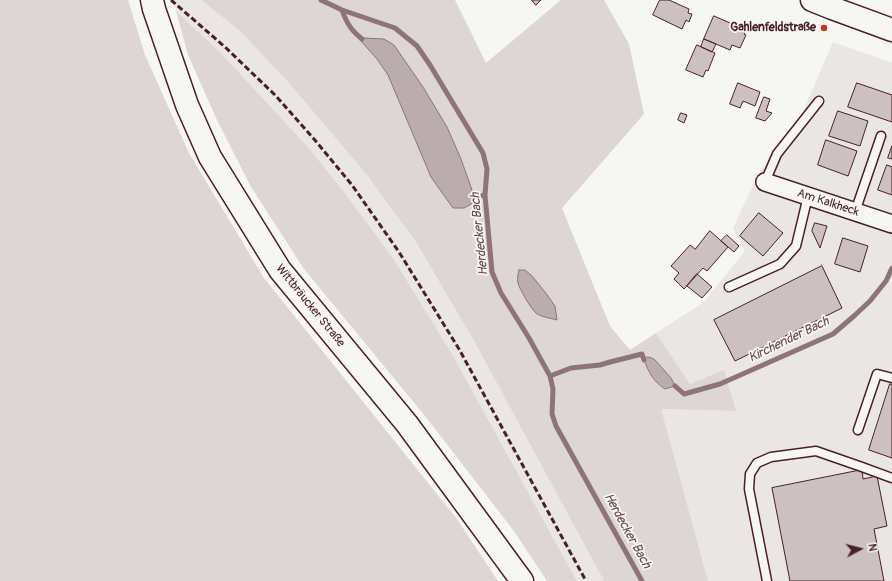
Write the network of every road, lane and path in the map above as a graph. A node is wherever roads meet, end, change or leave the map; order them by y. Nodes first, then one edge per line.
1 (152, 0) edge
2 (812, 0) edge
3 (892, 30) edge
4 (819, 101) dead end
5 (880, 136) dead end
6 (765, 182) joint
7 (808, 196) junction
8 (855, 212) junction
9 (892, 224) edge
10 (729, 287) dead end
11 (892, 378) edge
12 (858, 430) dead end
13 (892, 478) edge
14 (522, 581) edge
15 (767, 581) edge

1 - 14 main road, Wittbräucker Straße
2 - 3 main road
4 - 6 lane
5 - 8 lane
6 - 7 street, Am Kalkheck
7 - 8 street, Am Kalkheck
7 - 10 lane
8 - 9 street, Am Kalkheck
11 - 12 lane
13 - 15 lane

